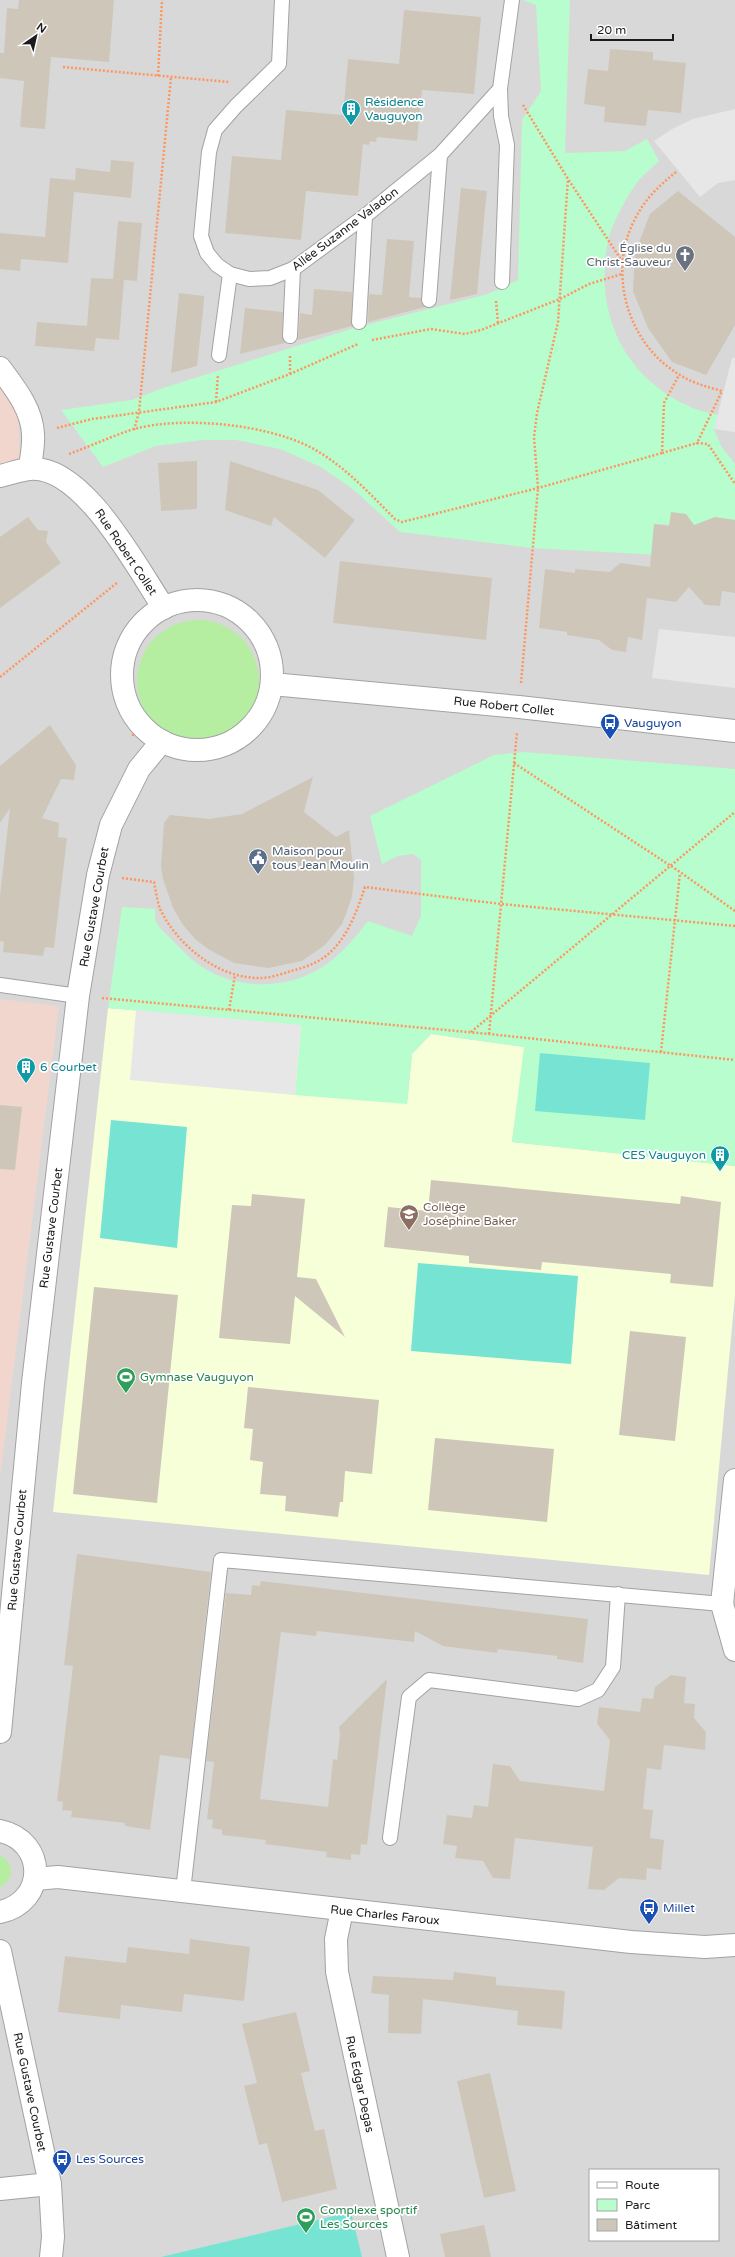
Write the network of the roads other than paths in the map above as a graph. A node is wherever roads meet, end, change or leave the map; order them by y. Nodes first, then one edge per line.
1 (282, 0) edge
2 (512, 0) edge
3 (500, 89) junction
4 (440, 155) junction
5 (365, 216) junction
6 (293, 269) junction
7 (230, 274) junction
8 (502, 282) dead end
9 (429, 300) dead end
10 (359, 322) dead end
11 (290, 336) dead end
12 (219, 355) road end
13 (0, 368) edge
14 (30, 468) junction
15 (0, 476) edge
16 (164, 608) junction
17 (272, 684) junction
18 (735, 731) edge
19 (162, 741) junction
20 (0, 985) edge
21 (78, 996) junction
22 (735, 1480) edge
23 (618, 1594) junction
24 (722, 1604) junction
25 (735, 1650) edge
26 (0, 1732) edge
27 (0, 1831) edge
28 (390, 1838) dead end
29 (35, 1879) junction
30 (183, 1892) junction
31 (342, 1910) junction
32 (0, 1912) edge
33 (735, 1946) edge
34 (0, 1951) edge
35 (50, 2184) junction
36 (0, 2189) edge
37 (51, 2257) edge
38 (398, 2257) edge

1 - 7 lane, Allée Suzanne Valadon
2 - 3 lane
3 - 4 lane, Allée Suzanne Valadon
3 - 8 lane
4 - 5 lane, Allée Suzanne Valadon
4 - 9 lane
5 - 6 lane, Allée Suzanne Valadon
5 - 10 lane
6 - 7 lane, Allée Suzanne Valadon
6 - 11 lane
7 - 12 lane
13 - 14 street
14 - 15 street, Rue Robert Collet
14 - 16 street, Rue Robert Collet
16 - 17 street
16 - 19 street
17 - 18 street, Rue Robert Collet
17 - 19 street
19 - 21 street, Rue Gustave Courbet
20 - 21 lane
21 - 26 street, Rue Gustave Courbet
22 - 24 street
23 - 24 lane
23 - 28 lane
23 - 30 lane
24 - 25 street
27 - 29 street
29 - 30 street, Rue Charles Faroux
29 - 32 street
30 - 31 street, Rue Charles Faroux
31 - 33 street, Rue Charles Faroux
31 - 38 street, Rue Edgar Degas
34 - 35 street, Rue Gustave Courbet
35 - 36 street
35 - 37 street, Rue Gustave Courbet

